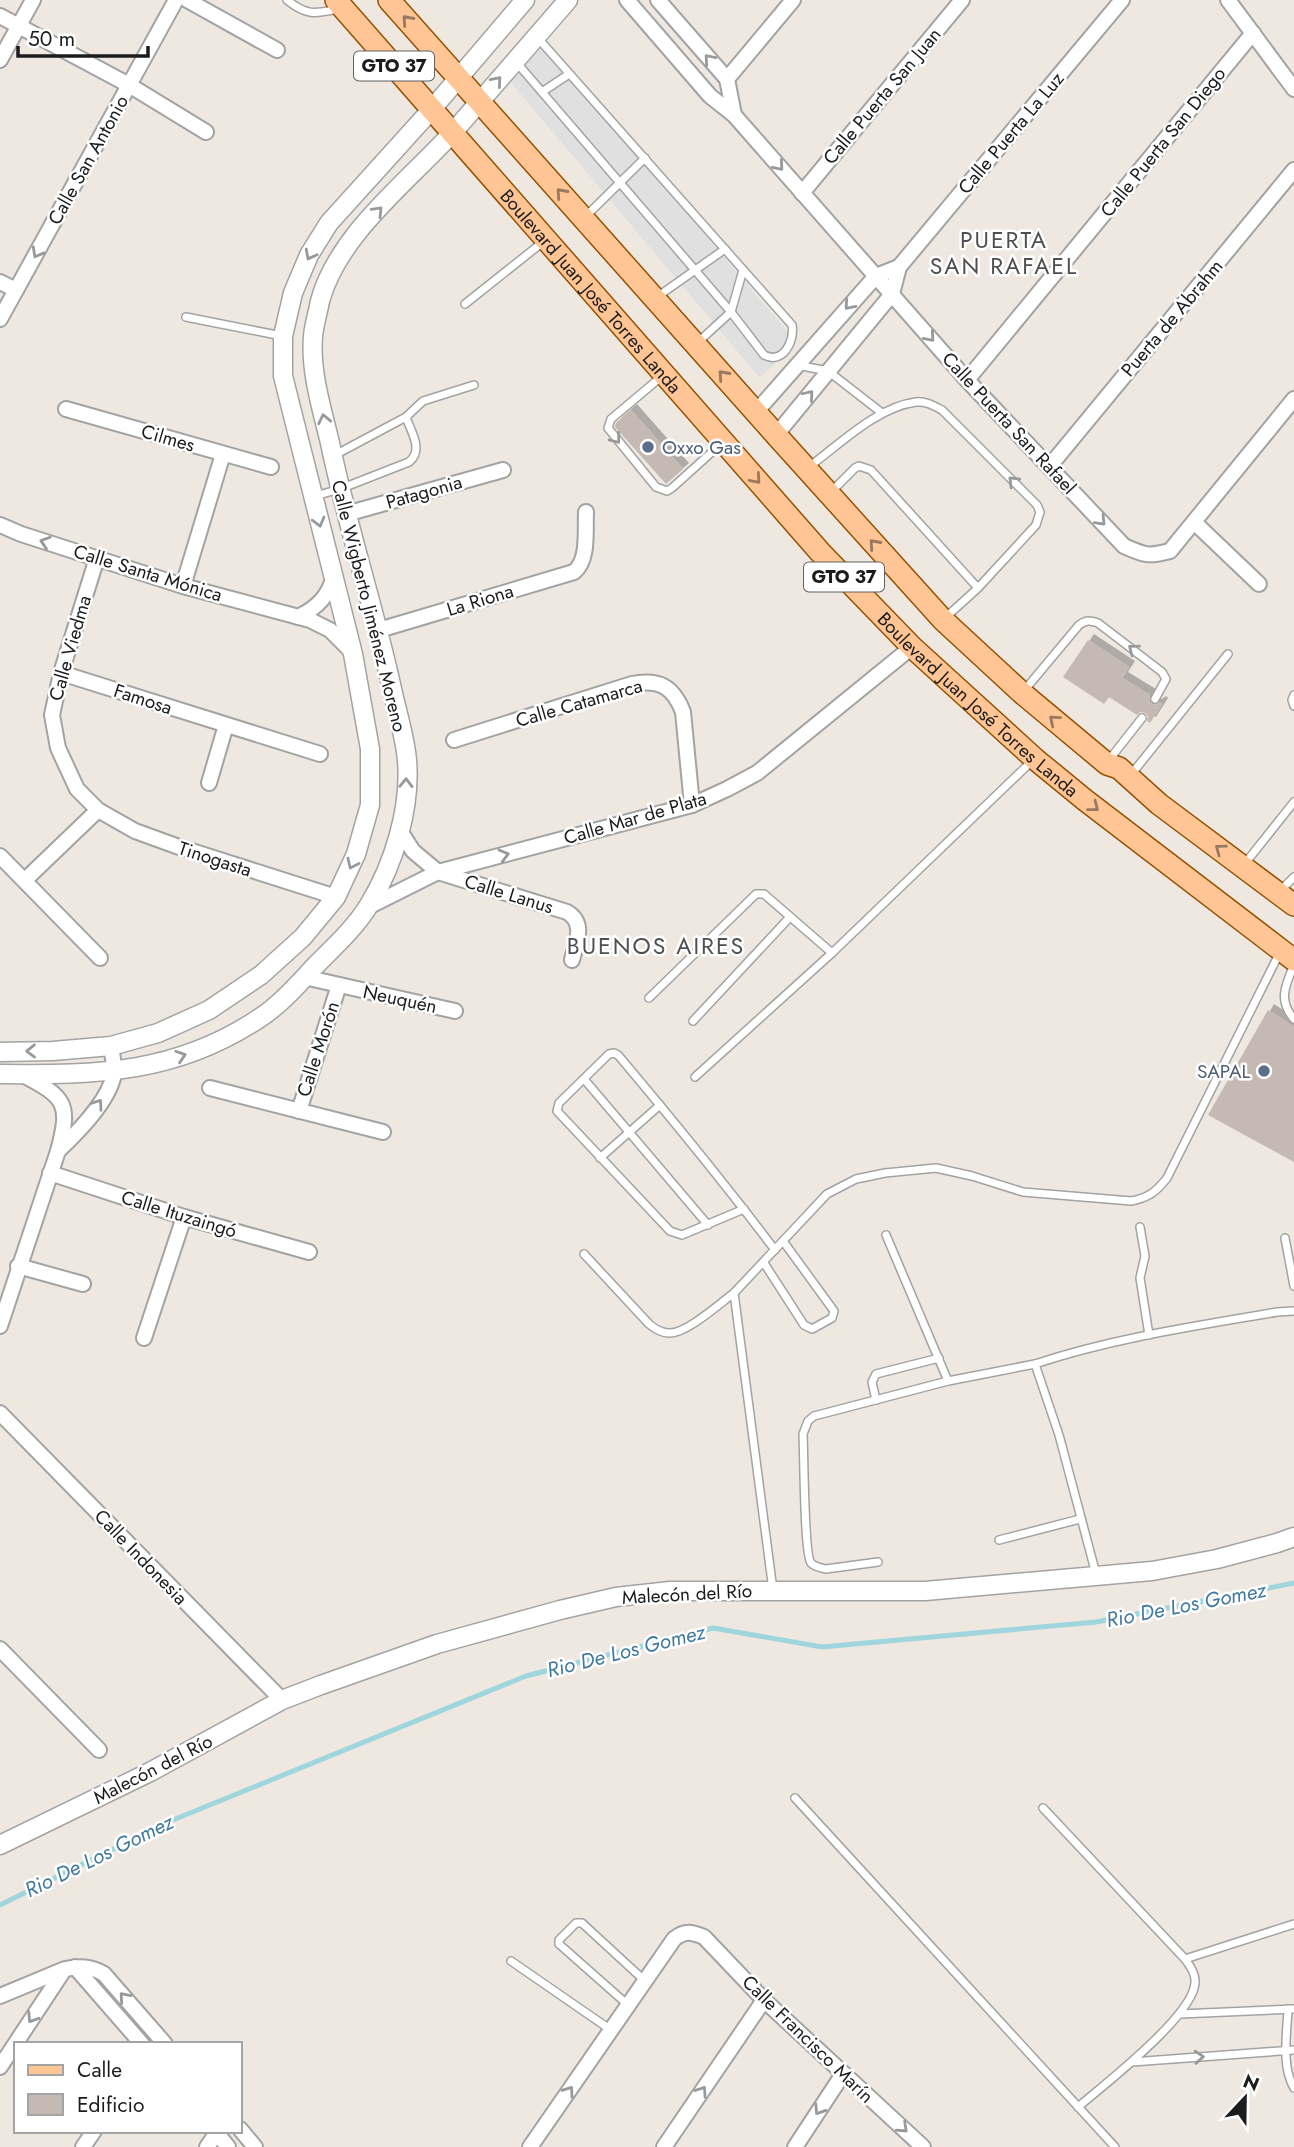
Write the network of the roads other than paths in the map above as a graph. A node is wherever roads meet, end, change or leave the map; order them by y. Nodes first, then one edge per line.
1 (33, 0) edge
2 (176, 0) edge
3 (187, 0) edge
4 (287, 0) edge
5 (390, 0) edge
6 (525, 0) edge
7 (568, 0) edge
8 (627, 0) edge
9 (656, 0) edge
10 (793, 0) edge
11 (962, 0) edge
12 (1122, 0) edge
13 (1228, 0) edge
14 (340, 4) edge
15 (640, 15) junction
16 (0, 16) edge
17 (19, 26) junction
18 (1252, 33) junction
19 (536, 36) junction
20 (277, 50) dead end
21 (0, 60) edge
22 (515, 61) junction
23 (569, 74) junction
24 (458, 77) junction
25 (727, 79) junction
26 (129, 86) junction
27 (1294, 89) edge
28 (542, 92) junction
29 (480, 101) junction
30 (432, 109) junction
31 (734, 115) junction
32 (206, 132) dead end
33 (452, 133) junction
34 (645, 158) junction
35 (1294, 170) edge
36 (619, 182) junction
37 (802, 193) junction
38 (584, 218) junction
39 (546, 240) junction
40 (724, 249) junction
41 (899, 267) junction
42 (743, 270) junction
43 (695, 271) junction
44 (876, 276) junction
45 (0, 282) edge
46 (16, 290) junction
47 (892, 294) junction
48 (655, 298) junction
49 (465, 304) dead end
50 (731, 312) junction
51 (186, 317) dead end
52 (0, 318) edge
53 (283, 336) junction
54 (695, 344) junction
55 (797, 365) junction
56 (828, 371) junction
57 (664, 374) junction
58 (967, 380) junction
59 (474, 385) dead end
60 (1294, 399) edge
61 (66, 409) dead end
62 (756, 412) junction
63 (882, 413) junction
64 (406, 417) junction
65 (776, 435) junction
66 (723, 442) junction
67 (223, 454) junction
68 (332, 456) junction
69 (271, 467) dead end
70 (1049, 467) junction
71 (806, 469) junction
72 (503, 470) dead end
73 (340, 489) junction
74 (829, 494) junction
75 (313, 497) junction
76 (586, 512) dead end
77 (346, 514) junction
78 (1194, 522) junction
79 (0, 525) edge
80 (97, 558) junction
81 (334, 576) junction
82 (1259, 584) dead end
83 (183, 586) junction
84 (978, 588) junction
85 (298, 617) junction
86 (943, 620) junction
87 (379, 630) junction
88 (912, 647) junction
89 (353, 654) junction
90 (1228, 654) dead end
91 (61, 673) junction
92 (1022, 693) junction
93 (1294, 695) edge
94 (1156, 699) dead end
95 (1294, 706) edge
96 (1142, 718) dead end
97 (226, 725) junction
98 (454, 740) dead end
99 (320, 754) dead end
100 (1035, 758) junction
101 (1107, 764) junction
102 (1129, 777) junction
103 (209, 783) dead end
104 (1294, 802) edge
105 (692, 805) junction
106 (98, 810) junction
107 (400, 831) junction
108 (0, 856) edge
109 (1242, 866) junction
110 (438, 872) junction
111 (1294, 877) edge
112 (25, 880) junction
113 (336, 897) junction
114 (1286, 899) edge
115 (368, 907) junction
116 (790, 917) junction
117 (832, 953) junction
118 (100, 958) dead end
119 (1290, 959) edge
120 (572, 960) dead end
121 (304, 977) junction
122 (339, 985) junction
123 (649, 998) dead end
124 (455, 1011) dead end
125 (1294, 1019) edge
126 (693, 1021) dead end
127 (111, 1046) junction
128 (0, 1052) edge
129 (114, 1072) junction
130 (0, 1074) edge
131 (22, 1074) junction
132 (695, 1077) dead end
133 (584, 1079) junction
134 (210, 1088) dead end
135 (660, 1105) junction
136 (299, 1111) junction
137 (630, 1131) junction
138 (383, 1132) dead end
139 (58, 1151) junction
140 (600, 1158) junction
141 (50, 1173) junction
142 (744, 1209) junction
143 (184, 1217) junction
144 (708, 1225) junction
145 (1140, 1227) dead end
146 (886, 1235) dead end
147 (1285, 1238) dead end
148 (783, 1241) junction
149 (775, 1250) junction
150 (309, 1252) dead end
151 (584, 1254) dead end
152 (764, 1263) junction
153 (18, 1266) junction
154 (83, 1284) dead end
155 (1294, 1286) edge
156 (734, 1293) junction
157 (1294, 1311) edge
158 (0, 1326) edge
159 (1149, 1335) junction
160 (144, 1338) dead end
161 (939, 1358) junction
162 (1035, 1364) junction
163 (948, 1381) junction
164 (876, 1400) junction
165 (0, 1413) edge
166 (1080, 1519) junction
167 (1294, 1537) edge
168 (999, 1540) dead end
169 (878, 1562) dead end
170 (1096, 1575) junction
171 (773, 1591) junction
172 (0, 1649) edge
173 (282, 1700) junction
174 (99, 1750) dead end
175 (795, 1798) dead end
176 (1043, 1808) dead end
177 (0, 1845) edge
178 (1294, 1924) edge
179 (1185, 1959) junction
180 (511, 1961) dead end
181 (70, 1968) junction
182 (645, 1981) junction
183 (0, 1996) edge
184 (764, 2000) junction
185 (628, 2005) junction
186 (1291, 2009) edge
187 (1180, 2014) junction
188 (611, 2030) junction
189 (18, 2042) edge
190 (140, 2042) edge
191 (163, 2042) edge
192 (14, 2047) edge
193 (1290, 2050) edge
194 (1131, 2062) junction
195 (0, 2067) edge
196 (843, 2074) junction
197 (1294, 2088) edge
198 (1078, 2107) junction
199 (242, 2131) edge
200 (217, 2133) edge
201 (228, 2147) edge
202 (255, 2147) edge
203 (530, 2147) edge
204 (664, 2147) edge
205 (795, 2147) edge
206 (923, 2147) edge
207 (1115, 2147) edge

1 - 17 street
2 - 26 street, Calle San Antonio
3 - 20 street
4 - 14 lane
24 -> 5 main road, Boulevard Juan José Torres Landa / GTO 37
6 - 24 street, Calle Wigberto Jiménez Moreno
7 - 19 street, Calle Wigberto Jiménez Moreno
8 - 15 street, Calle Puerta San Rafael
9 - 15 street
25 -> 9 street
10 - 25 street
11 - 37 street, Calle Puerta San Juan
12 - 41 street, Calle Puerta La Luz
13 - 18 street
14 - 30 main road, Boulevard Juan José Torres Landa / GTO 37
15 - 31 street, Calle Puerta San Rafael
16 - 17 street
17 - 21 street
17 - 26 street
18 - 27 street
18 - 58 street, Calle Puerta San Diego
19 - 22 street, Calle Wigberto Jiménez Moreno
19 - 23 lane
22 - 28 lane
29 -> 22 street, Calle Wigberto Jiménez Moreno
23 - 28 lane
23 - 34 lane
24 - 29 main road, Boulevard Juan José Torres Landa / GTO 37
24 - 30 street, Calle Wigberto Jiménez Moreno
25 - 31 street
26 - 32 street
26 -> 46 street, Calle San Antonio
28 - 36 lane
29 - 33 street, Calle Wigberto Jiménez Moreno
38 -> 29 main road, Boulevard Juan José Torres Landa / GTO 37
30 - 33 main road, Boulevard Juan José Torres Landa / GTO 37
30 -> 53 street, Calle Wigberto Jiménez Moreno
31 -> 37 street, Calle Puerta San Rafael
33 - 39 main road, Boulevard Juan José Torres Landa / GTO 37
68 -> 33 street, Calle Wigberto Jiménez Moreno
34 - 36 lane
34 - 40 lane
35 - 70 street, Puerta de Abrahm
36 - 38 lane
36 - 43 lane
37 - 44 street, Calle Puerta San Rafael
38 - 48 main road, Boulevard Juan José Torres Landa / GTO 37
39 - 49 lane
39 - 57 main road, Boulevard Juan José Torres Landa / GTO 37
40 - 42 lane
40 - 43 lane
41 - 44 street, Calle Puerta La Luz
41 - 47 street, Calle Puerta La Luz
42 - 50 lane
42 - 50 lane
43 - 48 lane
43 - 50 lane
44 - 47 street, Calle Puerta San Rafael
44 -> 55 street, Calle Puerta La Luz
45 - 46 street
46 - 52 street, Calle San Antonio
47 - 56 street, Calle Puerta La Luz
47 -> 58 street, Calle Puerta San Rafael
48 - 54 main road, Boulevard Juan José Torres Landa / GTO 37
50 - 54 lane
51 - 53 lane
53 - 75 street, Calle Wigberto Jiménez Moreno
62 -> 54 main road, Boulevard Juan José Torres Landa / GTO 37
55 - 56 lane
55 - 62 street, Calle Puerta La Luz
56 - 63 lane
65 -> 56 street, Calle Puerta La Luz
57 - 66 main road, Boulevard Juan José Torres Landa / GTO 37
57 -> 66 lane
58 - 70 street, Calle Puerta San Rafael
59 - 64 lane
60 - 78 street, Calle Puerta San Rafael
61 - 67 street, Cilmes
62 - 65 main road, Boulevard Juan José Torres Landa / GTO 37
63 - 71 lane
84 -> 63 lane
64 - 68 lane
64 - 73 lane
65 - 71 main road, Boulevard Juan José Torres Landa / GTO 37
66 -> 88 main road, Boulevard Juan José Torres Landa / GTO 37
67 - 69 street, Cilmes
67 - 83 street
68 - 73 street, Calle Wigberto Jiménez Moreno
70 -> 78 street, Calle Puerta San Rafael
71 - 74 main road, Boulevard Juan José Torres Landa / GTO 37
72 - 77 street, Patagonia
73 - 75 lane
73 - 77 street, Calle Wigberto Jiménez Moreno
74 - 84 lane
86 -> 74 main road, Boulevard Juan José Torres Landa / GTO 37
75 -> 81 street, Calle Wigberto Jiménez Moreno
76 - 87 street, La Riona
77 - 87 street, Calle Wigberto Jiménez Moreno
78 - 82 street
80 -> 79 street, Calle Santa Mónica
80 - 83 street, Calle Santa Mónica
80 - 91 street, Calle Viedma
81 - 85 street
81 - 89 street, Calle Wigberto Jiménez Moreno
83 - 85 street, Calle Santa Mónica
84 - 86 lane
85 - 89 street, Calle Santa Mónica
86 - 92 main road, Boulevard Juan José Torres Landa / GTO 37
107 -> 87 street, Calle Wigberto Jiménez Moreno
88 - 100 main road, Boulevard Juan José Torres Landa / GTO 37
88 - 105 street, Calle Mar de Plata
89 -> 113 street, Calle Wigberto Jiménez Moreno
90 - 102 lane
91 - 97 street, Famosa
91 - 106 street, Calle Viedma
94 -> 92 lane
101 -> 92 main road, Boulevard Juan José Torres Landa / GTO 37
93 - 95 lane
96 - 101 lane
97 - 99 street, Famosa
97 - 103 street
98 - 105 street, Calle Catamarca
100 - 117 lane
100 -> 119 main road, Boulevard Juan José Torres Landa / GTO 37
101 - 102 main road, Boulevard Juan José Torres Landa / GTO 37
109 -> 102 main road, Boulevard Juan José Torres Landa / GTO 37
104 - 109 lane
110 -> 105 street, Calle Mar de Plata
106 - 112 street
106 - 113 street, Tinogasta
107 - 110 street
107 - 115 street, Calle Wigberto Jiménez Moreno
108 - 112 street
109 - 114 main road, Boulevard Juan José Torres Landa / GTO 37
110 - 115 street, Calle Mar de Plata
110 - 120 street, Calle Lanus
111 - 114 lane
112 - 118 street
113 - 127 street, Calle Wigberto Jiménez Moreno
115 - 121 street, Calle Wigberto Jiménez Moreno
116 - 117 lane
116 - 123 lane
116 - 126 lane
117 - 132 lane
119 - 125 lane
119 - 148 lane
121 - 122 street, Neuquén
129 -> 121 street, Calle Wigberto Jiménez Moreno
122 - 124 street, Neuquén
122 - 136 street, Calle Morón
127 -> 128 street, Calle Wigberto Jiménez Moreno
127 - 129 street
129 - 131 street, Calle Wigberto Jiménez Moreno
139 -> 129 street
130 - 131 street, Calle Wigberto Jiménez Moreno
131 - 139 street
133 - 135 lane
133 - 137 lane
133 - 140 lane
134 - 136 street
135 - 137 lane
135 - 142 lane
136 - 138 street, Calle Morón
137 - 140 lane
137 - 144 lane
139 - 141 street
140 - 144 lane
141 - 143 street, Calle Ituzaingó
141 - 153 street
142 - 144 lane
142 - 149 lane
143 - 150 street, Calle Ituzaingó
143 - 160 street
145 - 159 lane
146 - 161 lane
147 - 155 lane
148 - 149 lane
148 - 152 lane
149 - 152 lane
151 - 156 lane
152 - 156 lane
153 - 154 street
153 - 158 street
156 - 171 lane
157 - 159 lane
159 - 162 lane
161 - 163 lane
161 - 164 lane
162 - 163 lane
162 - 166 lane
163 - 164 lane
164 - 169 lane
165 - 173 street, Calle Indonesia
166 - 168 lane
166 - 170 lane
167 - 170 street, Malecón del Río
170 - 171 street, Malecón del Río
171 - 173 street, Malecón del Río
172 - 174 street
173 - 177 street, Malecón del Río
175 - 198 lane
176 - 179 lane
178 - 179 lane
179 - 187 lane
180 - 188 lane
181 - 183 street
181 -> 189 street
181 - 190 street
191 -> 181 street
182 - 184 street, Calle Francisco Marín
182 - 185 street
182 - 185 lane
184 - 196 street, Calle Francisco Marín
204 -> 184 street
185 - 188 street
186 - 187 lane
186 - 193 lane
187 - 194 lane
203 -> 188 street
192 -> 195 street
194 -> 193 lane
193 - 197 lane
194 - 198 lane
196 -> 205 street
196 -> 206 street, Calle Francisco Marín
198 - 207 lane
199 - 202 street
200 - 201 street

